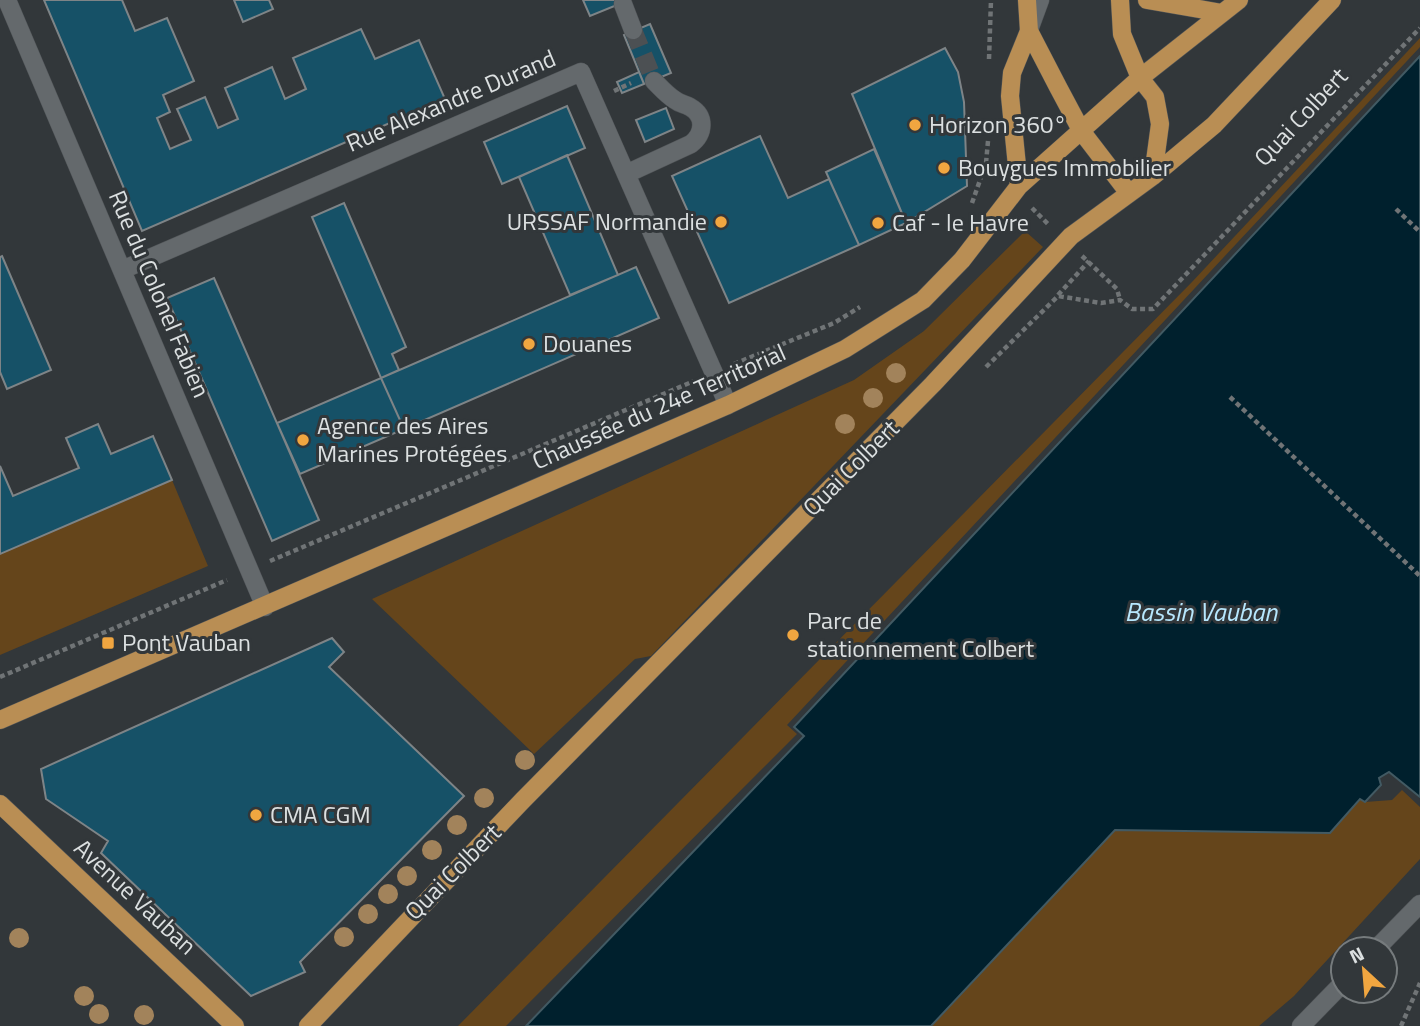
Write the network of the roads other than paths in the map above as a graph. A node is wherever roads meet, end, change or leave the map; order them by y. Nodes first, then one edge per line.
1 (7, 0) edge
2 (1027, 0) edge
3 (1040, 0) edge
4 (1119, 0) edge
5 (1147, 0) edge
6 (1239, 0) edge
7 (1332, 0) edge
8 (623, 4) dead end
9 (1222, 13) junction
10 (634, 30) tunnel mouth
11 (1029, 32) junction
12 (1140, 78) junction
13 (654, 81) tunnel mouth
14 (1082, 132) junction
15 (626, 174) junction
16 (1153, 176) junction
17 (1019, 186) junction
18 (1128, 192) junction
19 (122, 270) junction
20 (728, 405) junction
21 (265, 607) junction
22 (0, 720) edge
23 (0, 804) edge
24 (1420, 904) edge
25 (1390, 935) edge
26 (1329, 997) edge
27 (235, 1026) edge
28 (308, 1026) edge
29 (1301, 1026) edge

1 - 19 street, Rue du Colonel Fabien
2 - 11 main road
3 - 11 street
4 - 12 main road
5 - 9 main road
6 - 9 main road
7 - 16 main road, Quai Colbert
8 - 10 street
9 - 12 main road
11 - 14 main road
11 - 17 main road
12 - 14 main road
12 - 16 main road
13 - 15 street
14 - 17 main road
14 - 18 main road
15 - 19 street, Rue Alexandre Durand
15 - 20 street, Rue Alexandre Durand
16 - 18 main road, Quai Colbert
17 - 20 main road, Chaussée du 24e Territorial
18 - 28 main road, Quai Colbert
19 - 21 street, Rue du Colonel Fabien
20 - 21 main road, Chaussée du 24e Territorial
21 - 22 main road, Chaussée du 24e Territorial
23 - 27 main road, Avenue Vauban
24 - 25 street
26 - 29 street

